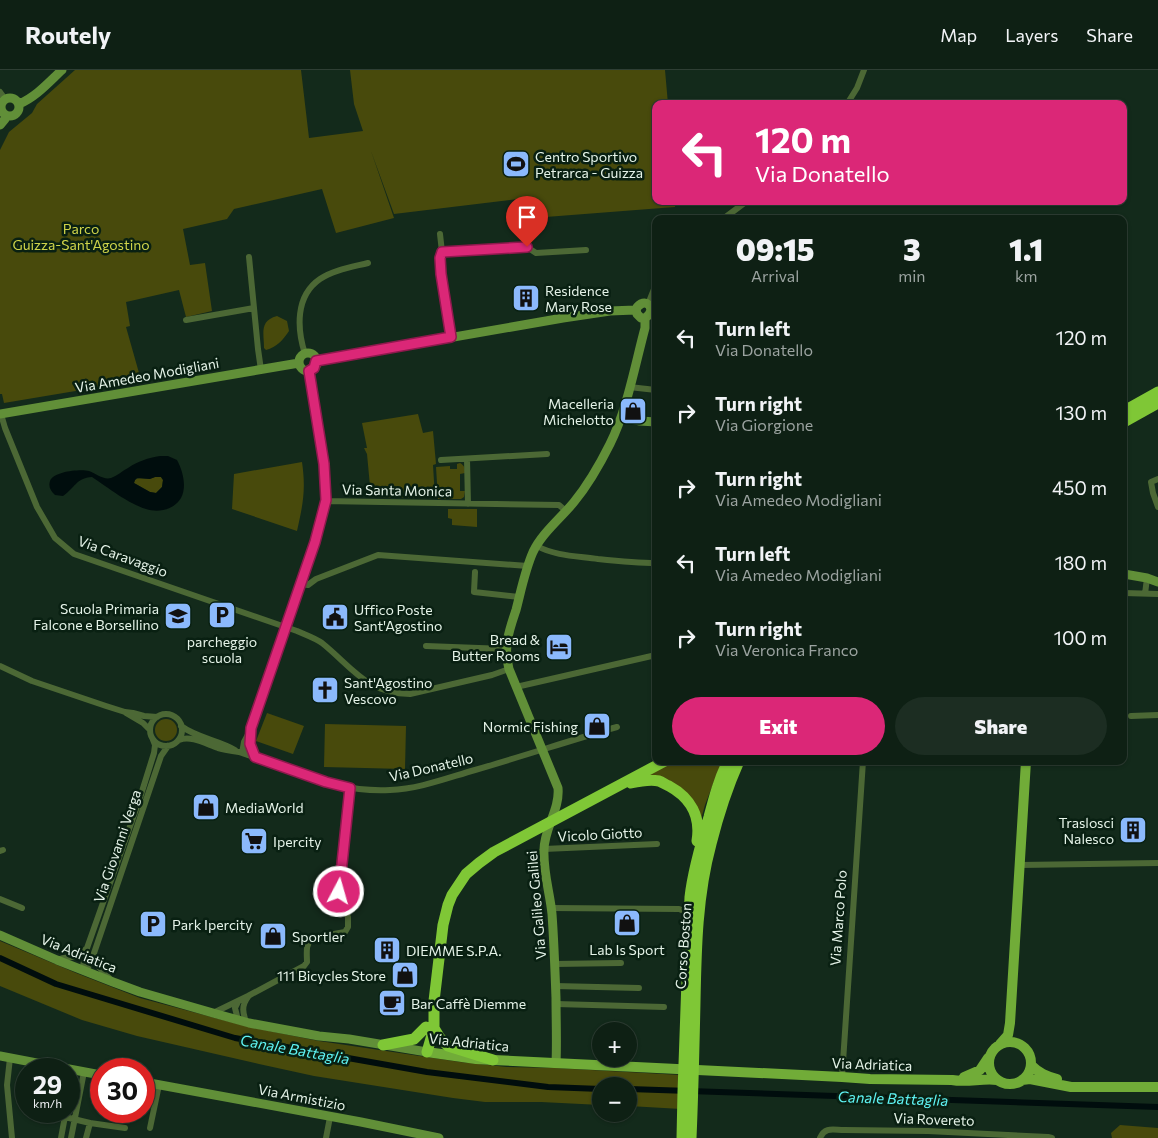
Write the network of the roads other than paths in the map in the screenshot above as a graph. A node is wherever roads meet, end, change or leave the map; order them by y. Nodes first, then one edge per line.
1 (62, 70) edge
2 (864, 70) edge
3 (2, 96) edge
4 (850, 100) edge
5 (18, 104) junction
6 (6, 115) junction
7 (0, 125) edge
8 (742, 205) edge
9 (728, 215) edge
10 (440, 234) dead end
11 (586, 250) dead end
12 (442, 252) junction
13 (248, 257) dead end
14 (368, 263) dead end
15 (254, 308) junction
16 (652, 309) edge
17 (635, 310) junction
18 (645, 318) junction
19 (186, 320) dead end
20 (451, 337) junction
21 (306, 354) junction
22 (316, 361) junction
23 (299, 363) junction
24 (261, 370) junction
25 (309, 371) junction
26 (629, 387) junction
27 (652, 390) edge
28 (1158, 392) edge
29 (1158, 403) edge
30 (1127, 409) edge
31 (0, 414) edge
32 (622, 417) junction
33 (1127, 420) edge
34 (652, 422) edge
35 (546, 454) dead end
36 (467, 459) junction
37 (441, 460) dead end
38 (1158, 478) edge
39 (326, 500) junction
40 (468, 504) junction
41 (1158, 507) edge
42 (566, 511) junction
43 (537, 546) junction
44 (652, 563) edge
45 (528, 566) junction
46 (475, 572) dead end
47 (1127, 575) edge
48 (1147, 578) junction
49 (1158, 582) edge
50 (301, 584) junction
51 (1127, 593) edge
52 (1145, 594) junction
53 (1158, 594) edge
54 (520, 596) junction
55 (286, 627) junction
56 (426, 646) dead end
57 (506, 650) junction
58 (652, 656) edge
59 (0, 666) edge
60 (509, 669) junction
61 (516, 687) junction
62 (125, 712) junction
63 (1158, 715) edge
64 (157, 716) junction
65 (1131, 716) dead end
66 (181, 726) junction
67 (617, 727) dead end
68 (150, 730) junction
69 (153, 740) junction
70 (178, 740) junction
71 (247, 743) junction
72 (168, 746) junction
73 (232, 748) junction
74 (542, 749) junction
75 (242, 753) junction
76 (255, 757) junction
77 (658, 765) edge
78 (726, 765) edge
79 (737, 765) edge
80 (862, 765) edge
81 (1026, 765) edge
82 (620, 785) junction
83 (350, 788) junction
84 (658, 844) dead end
85 (544, 850) junction
86 (1158, 863) edge
87 (1020, 865) junction
88 (692, 883) junction
89 (0, 899) edge
90 (22, 908) dead end
91 (551, 908) junction
92 (693, 914) dead end
93 (0, 935) edge
94 (87, 948) junction
95 (94, 956) junction
96 (57, 960) junction
97 (621, 963) dead end
98 (554, 964) junction
99 (84, 971) junction
100 (113, 982) junction
101 (555, 986) junction
102 (639, 988) dead end
103 (248, 996) junction
104 (238, 1002) junction
105 (556, 1004) junction
106 (664, 1007) dead end
107 (213, 1013) junction
108 (242, 1021) junction
109 (1010, 1023) junction
110 (430, 1028) junction
111 (1000, 1044) junction
112 (1018, 1044) junction
113 (383, 1045) junction
114 (427, 1052) junction
115 (990, 1055) junction
116 (0, 1056) edge
117 (10, 1058) junction
118 (15, 1059) edge
119 (493, 1060) junction
120 (556, 1063) junction
121 (1030, 1065) junction
122 (842, 1077) junction
123 (952, 1080) junction
124 (997, 1080) junction
125 (1022, 1080) junction
126 (155, 1084) edge
127 (160, 1085) junction
128 (1087, 1086) junction
129 (1158, 1087) edge
130 (330, 1117) junction
131 (80, 1120) edge
132 (64, 1123) edge
133 (74, 1123) edge
134 (90, 1123) junction
135 (125, 1128) dead end
136 (150, 1128) dead end
137 (974, 1135) edge
138 (12, 1138) edge
139 (61, 1138) edge
140 (71, 1138) edge
141 (86, 1138) edge
142 (326, 1138) edge
143 (438, 1138) edge
144 (682, 1138) edge
145 (691, 1138) edge
146 (820, 1138) edge
147 (1052, 1138) edge

1 - 5 street
2 - 4 street
3 - 5 street
3 - 6 street
5 - 6 street
6 - 7 street
8 - 9 street
10 - 12 street
11 - 12 street
12 - 20 street
13 - 15 street
14 - 21 street
15 - 19 street
15 - 24 street
16 - 17 street
16 - 18 street
17 - 18 street
17 - 20 street
18 - 26 street, Via Galileo Galilei
20 - 22 street
21 - 22 street
21 - 23 street
22 - 25 street
23 - 24 street, Via Amedeo Modigliani
23 - 25 street
24 - 31 street, Via Amedeo Modigliani
25 - 39 street
26 - 27 street
26 - 32 street, Via Galileo Galilei
28 - 30 highway
29 - 33 highway
31 - 55 street, Via Caravaggio
32 - 34 street
32 - 42 street, Via Galileo Galilei
35 - 36 street
36 - 37 street
36 - 40 street, Via Santa Monica
38 - 41 street
39 - 40 street, Via Santa Monica
39 - 50 street
40 - 42 street, Via Santa Monica
42 - 43 street, Via Galileo Galilei
43 - 44 street
43 - 45 street, Via Galileo Galilei
45 - 50 street
45 - 54 street, Via Galileo Galilei
46 - 54 street
47 - 48 street
48 - 49 street
48 - 52 street
50 - 55 street
51 - 52 street
52 - 53 street
54 - 57 street, Via Galileo Galilei
55 - 60 street, Via Caravaggio
55 - 71 street
56 - 57 street
57 - 60 street, Via Galileo Galilei
58 - 61 street
59 - 62 street, Via Donatello
60 - 61 street, Via Galileo Galilei
61 - 74 street, Via Galileo Galilei
62 - 64 street, Via Donatello
62 - 68 street, Via Donatello
63 - 65 street
64 - 66 street, Via Donatello
64 - 68 street
66 - 70 street
66 - 73 street, Via Donatello
67 - 74 street
68 - 69 street
69 - 72 street
69 - 94 street, Via Giovanni Verga
70 - 72 street
70 - 75 street, Via Donatello
71 - 73 street
71 - 75 street
71 - 76 street
72 - 95 street, Via Giovanni Verga
73 - 75 street, Via Donatello
74 - 83 street, Via Donatello
74 - 85 street, Via Galileo Galilei
75 - 76 street, Via Donatello
76 - 83 street, Via Donatello
77 - 82 highway
78 - 88 highway, Corso Boston
79 - 145 highway, Corso Boston
80 - 122 street, Via Marco Polo
81 - 87 main road
82 - 88 highway
82 - 110 highway
83 - 103 street
84 - 85 street, Vicolo Giotto
85 - 91 street, Via Galileo Galilei
86 - 87 street
87 - 109 main road
88 - 144 highway, Corso Boston
89 - 90 street
91 - 92 street
91 - 98 street, Via Galileo Galilei
93 - 96 street, Via Adriatica
94 - 96 street
94 - 99 street, Via Giovanni Verga
95 - 99 street, Via Giovanni Verga
95 - 100 street
96 - 99 street, Via Adriatica
97 - 98 street
98 - 101 street, Via Galileo Galilei
99 - 100 street, Via Adriatica
100 - 107 street, Via Adriatica
101 - 102 street
101 - 105 street, Via Galileo Galilei
103 - 104 street
103 - 108 street
104 - 107 street
104 - 108 street
105 - 106 street
105 - 120 street, Via Galileo Galilei
107 - 108 street, Via Adriatica
108 - 113 street, Via Adriatica
109 - 111 main road
109 - 112 main road
110 - 113 highway
110 - 114 highway
110 - 119 highway
111 - 112 main road
111 - 115 main road
112 - 121 main road
113 - 114 street, Via Adriatica
114 - 119 main road, Via Adriatica
115 - 123 main road, Via Adriatica
115 - 124 main road
116 - 117 street
117 - 118 street
117 - 138 street
119 - 120 main road, Via Adriatica
120 - 122 main road, Via Adriatica
121 - 125 main road
121 - 128 main road
122 - 123 main road, Via Adriatica
123 - 124 main road, Via Adriatica
124 - 125 main road
125 - 128 main road
126 - 127 street, Via Armistizio
127 - 130 street, Via Armistizio
127 - 136 street
128 - 129 main road
130 - 142 street
130 - 143 street, Via Armistizio
131 - 134 street
132 - 139 street
133 - 140 street
134 - 135 street
134 - 141 street
137 - 146 street, Via Rovereto
137 - 147 street, Via Rovereto

